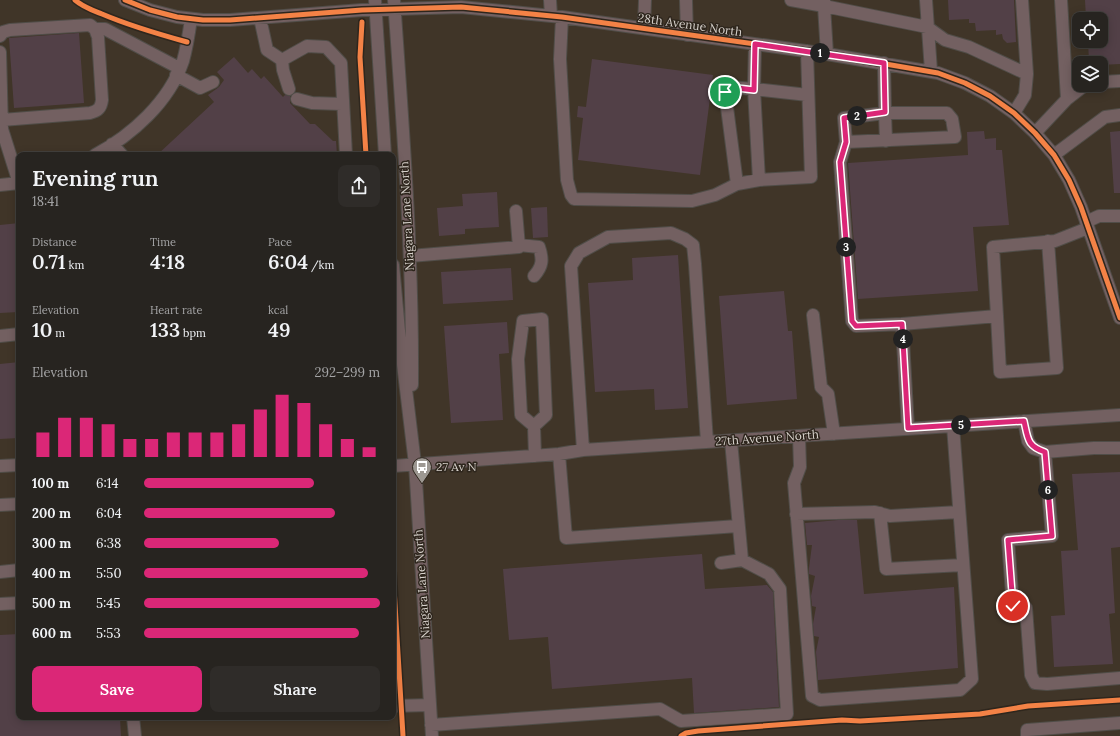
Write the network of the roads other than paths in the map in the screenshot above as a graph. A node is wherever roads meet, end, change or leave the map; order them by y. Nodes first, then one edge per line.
1 (125, 0) edge
2 (550, 0) edge
3 (645, 0) edge
4 (686, 0) edge
5 (791, 0) edge
6 (926, 0) edge
7 (1022, 0) edge
8 (1061, 0) edge
9 (824, 3) edge
10 (394, 4) edge
11 (439, 4) edge
12 (376, 5) edge
13 (489, 5) edge
14 (557, 16) junction
15 (260, 18) junction
16 (191, 19) junction
17 (928, 27) junction
18 (644, 28) junction
19 (95, 29) junction
20 (687, 35) junction
21 (0, 36) edge
22 (755, 44) junction
23 (807, 51) junction
24 (0, 52) edge
25 (827, 54) junction
26 (282, 60) junction
27 (884, 63) junction
28 (931, 71) junction
29 (178, 72) junction
30 (1027, 74) junction
31 (1120, 80) edge
32 (1108, 81) edge
33 (213, 82) dead end
34 (754, 90) junction
35 (1076, 92) edge
36 (808, 95) junction
37 (1067, 99) junction
38 (342, 104) junction
39 (885, 112) junction
40 (1014, 113) junction
41 (1120, 116) edge
42 (2, 120) junction
43 (1035, 133) junction
44 (886, 141) junction
45 (846, 142) junction
46 (112, 144) junction
47 (100, 152) edge
48 (119, 152) edge
49 (346, 152) edge
50 (385, 152) edge
51 (1054, 155) junction
52 (16, 174) edge
53 (758, 180) junction
54 (16, 183) edge
55 (736, 184) junction
56 (0, 185) edge
57 (516, 211) dead end
58 (1120, 216) edge
59 (1087, 225) junction
60 (1048, 241) junction
61 (519, 245) junction
62 (410, 256) junction
63 (534, 276) dead end
64 (411, 292) junction
65 (396, 293) edge
66 (1117, 300) edge
67 (813, 315) dead end
68 (997, 316) junction
69 (1120, 318) edge
70 (902, 324) junction
71 (396, 332) edge
72 (16, 334) edge
73 (0, 336) edge
74 (1120, 415) edge
75 (1024, 421) junction
76 (534, 426) junction
77 (953, 426) junction
78 (908, 428) junction
79 (412, 432) junction
80 (834, 434) junction
81 (799, 436) junction
82 (731, 441) junction
83 (707, 442) junction
84 (1120, 448) edge
85 (583, 450) junction
86 (1045, 452) junction
87 (559, 454) junction
88 (535, 456) junction
89 (415, 464) junction
90 (16, 465) edge
91 (0, 466) edge
92 (396, 466) edge
93 (16, 504) edge
94 (0, 505) edge
95 (959, 512) junction
96 (880, 513) junction
97 (796, 514) junction
98 (738, 526) junction
99 (742, 560) junction
100 (721, 563) dead end
101 (963, 565) junction
102 (16, 570) edge
103 (0, 572) edge
104 (16, 603) edge
105 (0, 604) edge
106 (1120, 678) edge
107 (430, 705) junction
108 (396, 706) edge
109 (134, 720) edge
110 (1120, 723) edge
111 (431, 730) edge
112 (135, 736) edge
113 (1027, 736) edge

1 - 16 street, 28th Avenue North
2 - 14 street
3 - 18 street
4 - 20 street
5 - 9 street
6 - 17 street
7 - 30 street
8 - 37 street
9 - 17 street
9 - 25 street
10 - 11 street, 28th Avenue North
10 - 12 street, 28th Avenue North
10 - 62 street, Niagara Lane North
11 - 13 street, 28th Avenue North
12 - 15 street, 28th Avenue North
12 - 50 street, Niagara Lane North
13 - 14 street, 28th Avenue North
14 - 18 street, 28th Avenue North
14 - 55 street
15 - 16 street, 28th Avenue North
15 - 26 street
16 - 29 street
17 - 28 street
17 - 30 street
18 - 20 street, 28th Avenue North
19 - 21 street
19 - 29 street
19 - 42 street
20 - 22 street, 28th Avenue North
22 - 23 street, 28th Avenue North
22 - 34 street
23 - 25 street, 28th Avenue North
23 - 36 street
24 - 42 street
25 - 27 street, 28th Avenue North
26 - 38 street
26 - 38 street
27 - 28 street, 28th Avenue North
27 - 39 street
28 - 40 street, 28th Avenue North
29 - 33 street
29 - 46 street
30 - 40 street
31 - 32 street
34 - 36 street
34 - 53 street
34 - 55 street
35 - 37 street
36 - 53 street
37 - 43 street
38 - 49 street
39 - 44 street
39 - 44 street
39 - 45 street
40 - 43 street, 28th Avenue North
41 - 51 street
42 - 52 street
43 - 51 street, 28th Avenue North
44 - 45 street
45 - 70 street
46 - 47 street
46 - 48 street
51 - 59 street, 28th Avenue North
53 - 55 street
54 - 56 street
57 - 61 street
58 - 59 street
59 - 60 street
59 - 66 street, 28th Avenue North
60 - 68 street
60 - 68 street
61 - 62 street
61 - 63 street
62 - 64 street, Niagara Lane North
64 - 65 street
64 - 79 street, Niagara Lane North
66 - 69 street, 28th Avenue North
67 - 80 street
68 - 70 street
70 - 78 street
71 - 79 street, Niagara Lane North
72 - 73 street
74 - 75 street, 27th Avenue North
75 - 77 street, 27th Avenue North
75 - 86 street
76 - 76 street
76 - 88 street
77 - 78 street, 27th Avenue North
77 - 95 street
78 - 80 street, 27th Avenue North
79 - 89 street, Niagara Lane North
80 - 81 street, 27th Avenue North
81 - 82 street, 27th Avenue North
81 - 97 street
82 - 83 street, 27th Avenue North
82 - 98 street
83 - 85 street, 27th Avenue North
83 - 85 street
84 - 86 street
85 - 87 street, 27th Avenue North
86 - 106 street
87 - 88 street, 27th Avenue North
87 - 98 street
88 - 89 street, 27th Avenue North
89 - 92 street, 27th Avenue North
89 - 107 street, Niagara Lane North
90 - 91 street
93 - 94 street
95 - 96 street
95 - 101 street
96 - 97 street
96 - 101 street
97 - 101 street
98 - 99 street
99 - 100 street
99 - 111 street
102 - 103 street
104 - 105 street
107 - 108 street
107 - 111 street, Niagara Lane North
109 - 112 street
110 - 113 street

